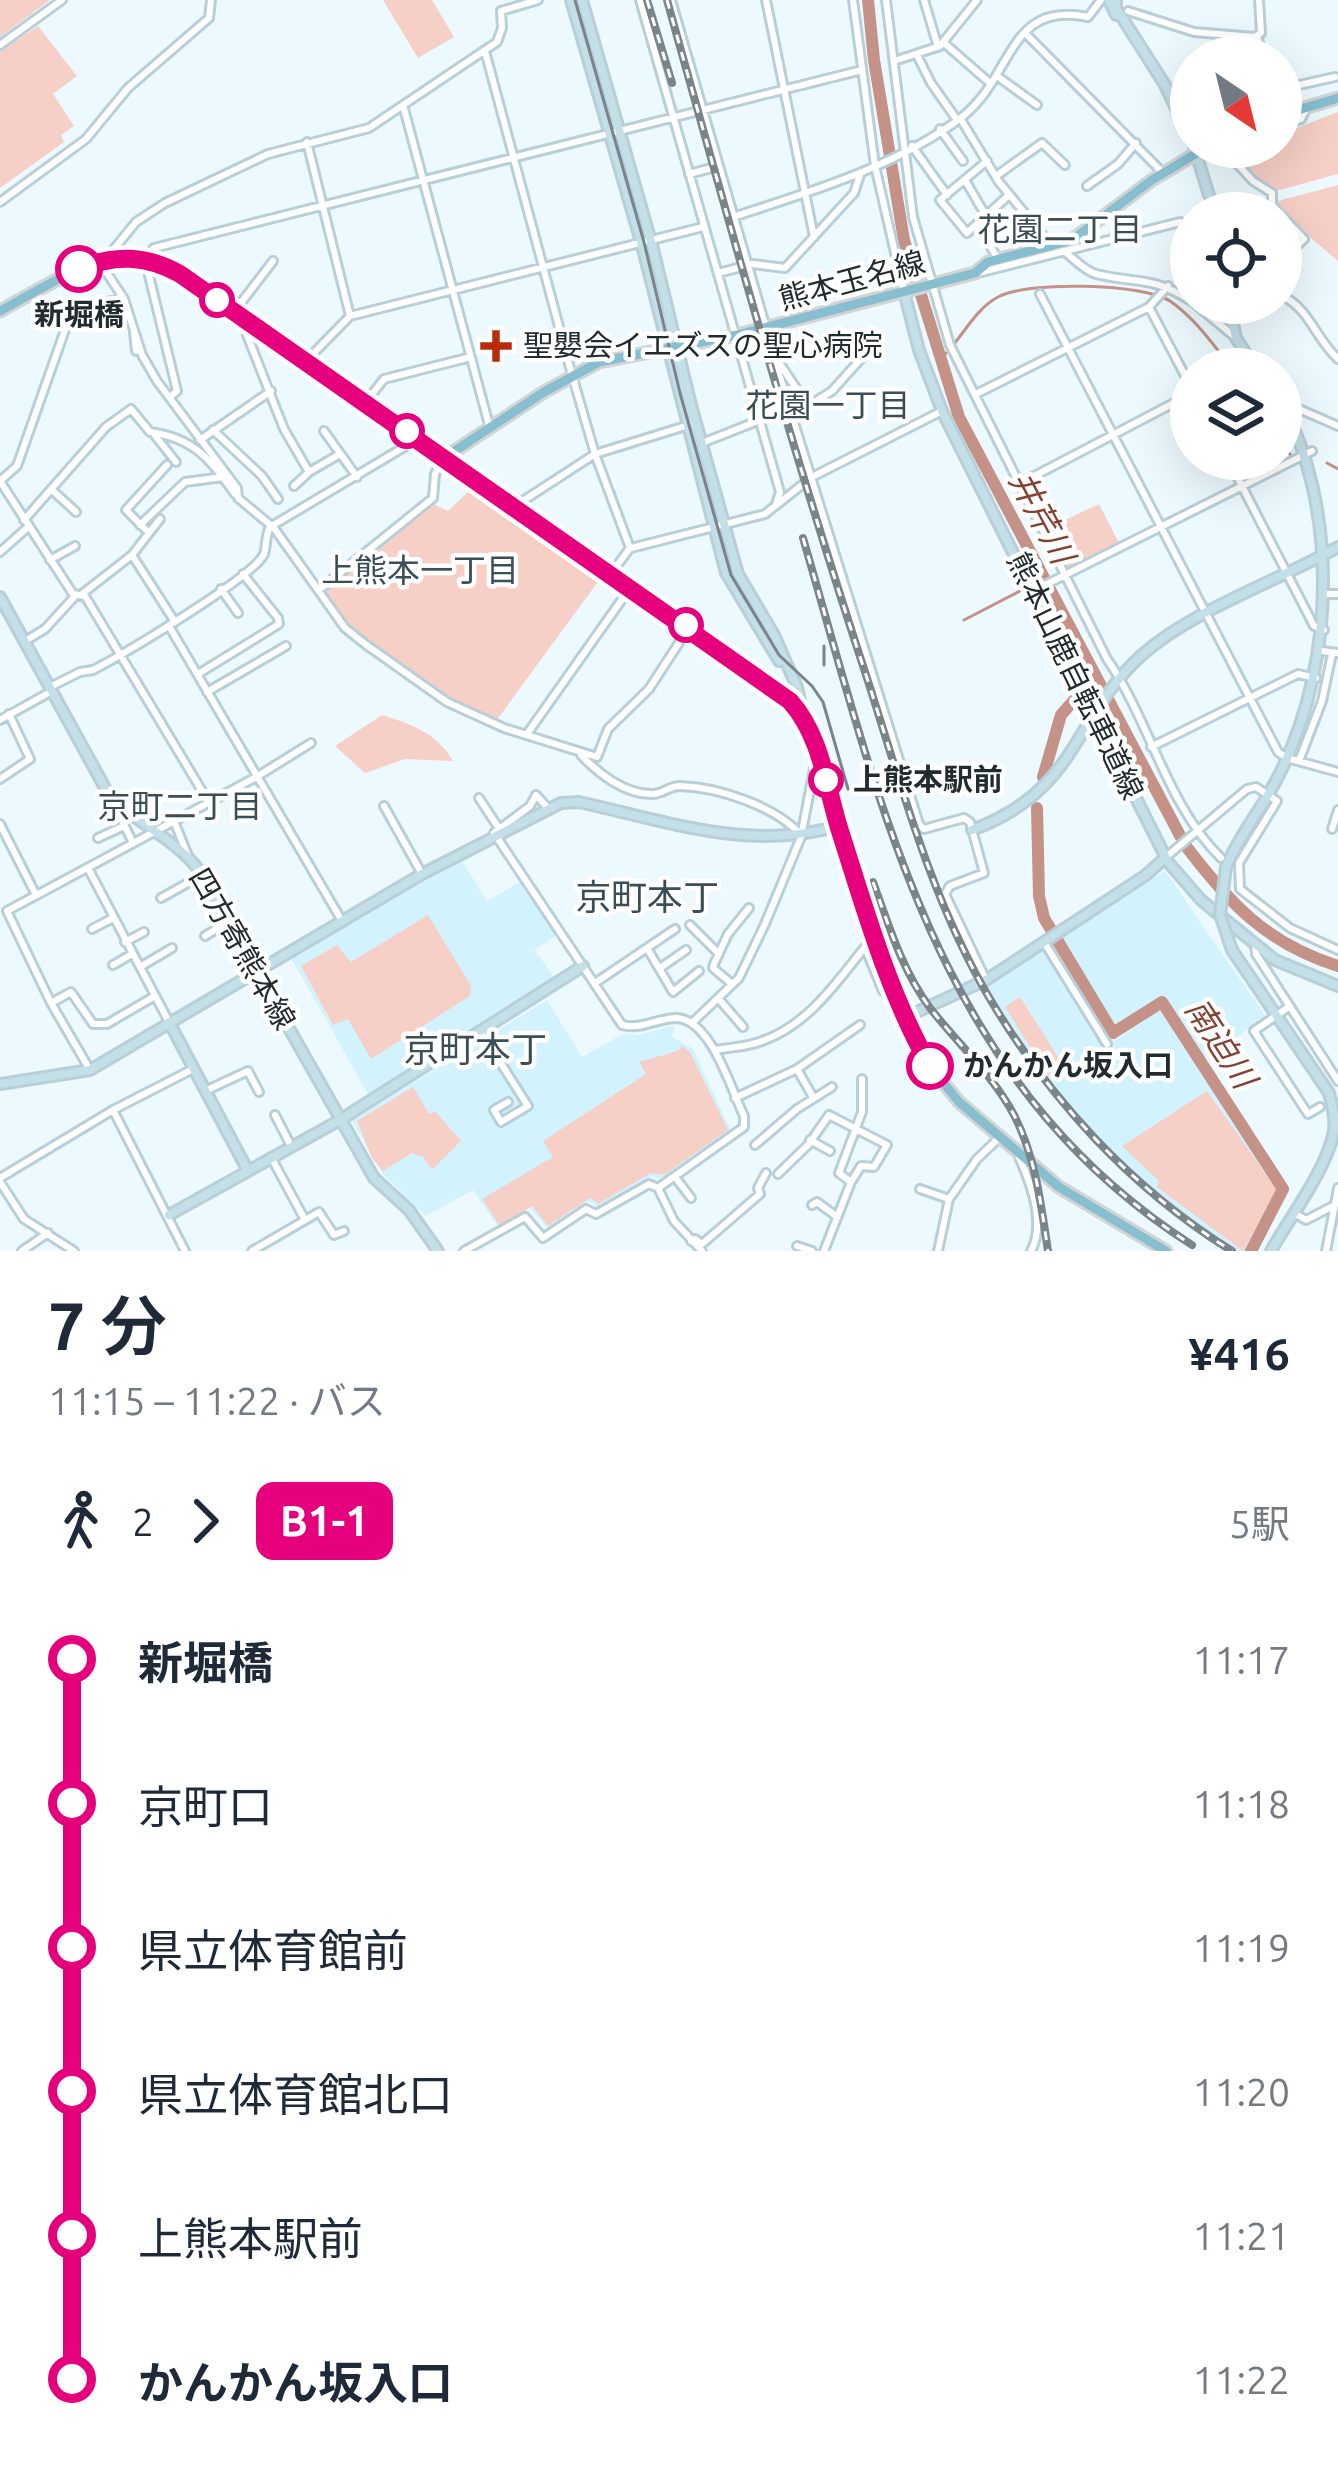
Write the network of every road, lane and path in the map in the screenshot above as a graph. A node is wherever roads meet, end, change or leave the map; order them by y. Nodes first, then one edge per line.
1 (62, 0) edge
2 (211, 0) edge
3 (538, 0) edge
4 (571, 0) edge
5 (582, 0) edge
6 (640, 0) edge
7 (671, 0) edge
8 (766, 0) edge
9 (853, 0) edge
10 (886, 0) edge
11 (924, 0) edge
12 (976, 0) edge
13 (1108, 0) edge
14 (1259, 0) edge
15 (526, 2) edge
16 (1128, 11) dead end
17 (1026, 30) junction
18 (1219, 36) edge
19 (1257, 36) edge
20 (940, 44) junction
21 (0, 45) edge
22 (485, 51) junction
23 (917, 56) junction
24 (894, 61) junction
25 (862, 70) junction
26 (997, 76) junction
27 (1335, 77) edge
28 (991, 84) junction
29 (1302, 84) edge
30 (784, 88) junction
31 (1170, 95) edge
32 (1338, 98) edge
33 (403, 105) junction
34 (1036, 105) dead end
35 (1306, 108) junction
36 (704, 109) junction
37 (1302, 109) edge
38 (673, 116) junction
39 (1302, 116) edge
40 (959, 119) junction
41 (940, 129) junction
42 (614, 132) junction
43 (307, 142) junction
44 (1136, 143) junction
45 (907, 148) junction
46 (515, 156) junction
47 (963, 160) dead end
48 (987, 161) junction
49 (877, 165) junction
50 (1065, 165) dead end
51 (719, 166) junction
52 (1170, 168) edge
53 (1242, 168) edge
54 (861, 172) junction
55 (1163, 173) junction
56 (689, 174) junction
57 (995, 176) junction
58 (425, 180) junction
59 (965, 180) junction
60 (1087, 186) dead end
61 (1270, 192) edge
62 (806, 193) junction
63 (946, 195) junction
64 (1010, 195) junction
65 (0, 202) edge
66 (324, 204) junction
67 (986, 216) junction
68 (733, 217) junction
69 (977, 224) junction
70 (1170, 224) edge
71 (704, 226) junction
72 (814, 237) junction
73 (646, 241) junction
74 (1051, 245) junction
75 (1064, 251) junction
76 (113, 258) junction
77 (145, 259) junction
78 (998, 259) junction
79 (99, 261) junction
80 (273, 261) dead end
81 (747, 265) junction
82 (544, 267) junction
83 (718, 273) junction
84 (975, 274) junction
85 (932, 285) junction
86 (452, 290) junction
87 (907, 291) junction
88 (1040, 294) dead end
89 (1158, 296) junction
90 (1170, 298) edge
91 (124, 299) junction
92 (1302, 307) edge
93 (0, 311) edge
94 (235, 312) junction
95 (350, 316) junction
96 (134, 322) junction
97 (1219, 324) edge
98 (1233, 324) edge
99 (252, 325) junction
100 (765, 329) junction
101 (737, 335) junction
102 (847, 337) dead end
103 (1236, 338) junction
104 (1069, 347) junction
105 (671, 348) junction
106 (1176, 348) edge
107 (1242, 348) edge
108 (136, 351) dead end
109 (772, 352) junction
110 (471, 357) junction
111 (1338, 359) edge
112 (305, 362) junction
113 (572, 375) junction
114 (271, 391) junction
115 (976, 394) junction
116 (169, 398) junction
117 (365, 403) junction
118 (1170, 403) edge
119 (1302, 410) edge
120 (942, 411) junction
121 (760, 420) junction
122 (691, 425) junction
123 (1338, 426) edge
124 (490, 428) junction
125 (213, 430) junction
126 (324, 430) dead end
127 (153, 433) junction
128 (1302, 434) edge
129 (1114, 435) junction
130 (418, 439) junction
131 (200, 440) junction
132 (696, 445) junction
133 (1312, 452) junction
134 (340, 454) junction
135 (596, 454) junction
136 (444, 458) junction
137 (309, 472) junction
138 (223, 477) junction
139 (357, 477) junction
140 (808, 480) junction
141 (1238, 480) edge
142 (1018, 484) junction
143 (294, 486) dead end
144 (1242, 487) junction
145 (51, 489) junction
146 (238, 497) junction
147 (278, 499) dead end
148 (776, 504) junction
149 (513, 508) junction
150 (76, 512) dead end
151 (160, 519) dead end
152 (26, 523) junction
153 (140, 525) junction
154 (719, 526) junction
155 (1162, 526) junction
156 (270, 527) junction
157 (148, 532) junction
158 (76, 546) dead end
159 (630, 548) junction
160 (1334, 550) edge
161 (0, 552) edge
162 (132, 555) junction
163 (50, 560) junction
164 (243, 574) junction
165 (611, 574) junction
166 (1065, 574) junction
167 (1287, 574) junction
168 (1031, 586) junction
169 (630, 588) junction
170 (221, 589) junction
171 (319, 590) junction
172 (1333, 594) edge
173 (79, 595) junction
174 (0, 597) edge
175 (3, 612) edge
176 (238, 613) dead end
177 (1208, 615) junction
178 (172, 624) junction
179 (689, 627) junction
180 (1324, 630) junction
181 (25, 640) junction
182 (286, 646) dead end
183 (1331, 652) edge
184 (122, 655) junction
185 (786, 672) junction
186 (197, 675) junction
187 (1316, 678) junction
188 (768, 682) junction
189 (1120, 682) junction
190 (797, 687) junction
191 (51, 689) junction
192 (207, 692) junction
193 (1249, 697) junction
194 (9, 714) junction
195 (1095, 716) junction
196 (804, 718) junction
197 (0, 719) edge
198 (527, 734) junction
199 (311, 743) dead end
200 (1151, 747) junction
201 (818, 749) junction
202 (579, 753) junction
203 (1287, 758) junction
204 (1299, 761) junction
205 (1338, 772) edge
206 (258, 776) junction
207 (0, 779) edge
208 (1269, 794) junction
209 (109, 795) junction
210 (479, 798) dead end
211 (208, 802) junction
212 (384, 806) dead end
213 (548, 808) junction
214 (1337, 815) edge
215 (174, 820) junction
216 (124, 826) junction
217 (838, 826) junction
218 (1, 827) edge
219 (1332, 829) dead end
220 (972, 830) junction
221 (1198, 830) junction
222 (155, 831) junction
223 (497, 831) junction
224 (801, 837) junction
225 (98, 838) dead end
226 (134, 844) junction
227 (188, 856) junction
228 (1168, 856) junction
229 (1229, 866) junction
230 (88, 868) junction
231 (422, 874) junction
232 (202, 875) junction
233 (36, 895) junction
234 (161, 898) dead end
235 (749, 908) dead end
236 (113, 918) junction
237 (342, 921) junction
238 (228, 922) junction
239 (691, 926) dead end
240 (92, 929) dead end
241 (675, 929) dead end
242 (144, 932) dead end
243 (205, 936) dead end
244 (1046, 941) junction
245 (125, 942) junction
246 (1255, 943) junction
247 (172, 948) dead end
248 (647, 948) junction
249 (686, 950) dead end
250 (1338, 950) edge
251 (133, 954) junction
252 (719, 954) junction
253 (113, 964) dead end
254 (583, 966) junction
255 (140, 968) junction
256 (660, 968) junction
257 (699, 971) dead end
258 (257, 972) junction
259 (986, 980) junction
260 (595, 983) junction
261 (732, 984) junction
262 (1338, 986) edge
263 (894, 988) junction
264 (154, 996) junction
265 (718, 998) junction
266 (51, 1003) junction
267 (1290, 1006) junction
268 (1278, 1014) junction
269 (907, 1017) junction
270 (169, 1022) junction
271 (693, 1022) junction
272 (860, 1025) dead end
273 (742, 1027) dead end
274 (481, 1032) junction
275 (1107, 1044) dead end
276 (716, 1051) junction
277 (193, 1069) junction
278 (797, 1069) junction
279 (91, 1070) junction
280 (862, 1079) dead end
281 (1338, 1081) edge
282 (0, 1084) edge
283 (832, 1087) dead end
284 (205, 1091) junction
285 (260, 1091) dead end
286 (814, 1097) junction
287 (735, 1098) junction
288 (508, 1102) dead end
289 (1320, 1107) dead end
290 (113, 1110) junction
291 (275, 1115) dead end
292 (340, 1120) junction
293 (857, 1129) junction
294 (999, 1138) junction
295 (810, 1140) junction
296 (755, 1145) dead end
297 (291, 1146) junction
298 (830, 1151) dead end
299 (1018, 1154) junction
300 (272, 1157) junction
301 (248, 1171) junction
302 (766, 1173) dead end
303 (778, 1174) dead end
304 (675, 1177) junction
305 (0, 1180) edge
306 (851, 1182) junction
307 (658, 1188) junction
308 (920, 1189) dead end
309 (1338, 1189) edge
310 (692, 1198) dead end
311 (949, 1199) junction
312 (812, 1205) dead end
313 (1333, 1206) junction
314 (1293, 1212) junction
315 (170, 1215) junction
316 (836, 1216) junction
317 (305, 1220) junction
318 (344, 1231) dead end
319 (48, 1233) junction
320 (269, 1241) junction
321 (691, 1241) junction
322 (797, 1246) dead end
323 (71, 1249) edge
324 (825, 1249) edge
325 (22, 1251) edge
326 (59, 1251) edge
327 (184, 1251) edge
328 (252, 1251) edge
329 (273, 1251) edge
330 (438, 1251) edge
331 (464, 1251) edge
332 (701, 1251) edge
333 (812, 1251) edge
334 (836, 1251) edge
335 (938, 1251) edge
336 (1030, 1251) edge
337 (1166, 1251) edge
338 (1270, 1251) edge
339 (1325, 1251) edge

1 - 21 street
2 - 65 street
3 - 15 street
4 - 42 street
5 - 42 street
6 - 38 street
7 - 36 street
8 - 30 street
9 - 25 street
10 - 24 street
11 - 20 street
12 - 20 street
13 - 17 street
13 - 31 street
14 - 19 street
15 - 22 street
16 - 18 street
17 - 26 street
17 - 44 street
20 - 23 street
20 - 28 street
22 - 33 street
22 - 46 street
23 - 24 street
23 - 40 street
24 - 45 street
25 - 30 street
25 - 49 street
26 - 28 street
26 - 34 street
27 - 29 street
28 - 40 street
30 - 36 street
30 - 62 street
32 - 35 main road
33 - 43 street
33 - 58 street
35 - 37 main road
35 - 39 street
36 - 38 street
36 - 51 street
38 - 42 street
38 - 56 street
40 - 41 street
40 - 48 street
41 - 45 street
41 - 47 street
42 - 46 street
42 - 73 street
43 - 66 street
43 - 76 street
44 - 55 street
44 - 60 street
45 - 49 street
45 - 63 street
45 - 85 street
46 - 58 street
46 - 82 street
48 - 57 street
48 - 59 street
49 - 54 street
49 - 87 street
50 - 57 street
51 - 56 street
51 - 68 street
52 - 55 main road, 熊本玉名線
53 - 61 street
54 - 62 street
54 - 72 street
55 - 74 main road, 熊本玉名線
56 - 71 street
57 - 64 street
58 - 66 street
58 - 86 street
59 - 63 street
59 - 67 street
62 - 68 street
62 - 72 street
63 - 69 street
64 - 67 street
64 - 74 street
66 - 77 street
66 - 95 street
67 - 69 street
68 - 81 street
69 - 78 street
70 - 75 street
71 - 73 street
71 - 83 street
72 - 81 street
73 - 82 street
73 - 105 street
74 - 78 main road, 熊本玉名線
75 - 84 street
75 - 89 street
76 - 77 main road
76 - 79 main road
77 - 94 main road
77 - 116 street
78 - 84 main road, 熊本玉名線
79 - 91 street
79 - 93 main road
80 - 94 street
81 - 83 street
81 - 100 street
82 - 86 street
82 - 113 street
83 - 101 street
84 - 85 main road, 熊本玉名線
85 - 87 main road, 熊本玉名線
85 - 115 street
86 - 95 street
86 - 110 street
87 - 100 main road, 熊本玉名線
87 - 120 street, 熊本山鹿自転車道線
88 - 104 street
89 - 90 street
89 - 104 street
89 - 106 street
91 - 96 street
91 - 152 street
92 - 111 street
94 - 99 main road
95 - 112 street
96 - 108 street
96 - 116 street
97 - 103 street
98 - 103 street
99 - 112 main road
99 - 114 street
100 - 101 main road, 熊本玉名線
100 - 109 street
101 - 105 main road, 熊本玉名線
101 - 121 street
102 - 109 street
103 - 107 street
104 - 115 street
104 - 129 street
105 - 113 main road, 熊本玉名線
105 - 122 street
109 - 140 street
110 - 117 street
110 - 124 street
112 - 117 main road
113 - 124 main road, 熊本玉名線
113 - 135 street
114 - 125 street
114 - 137 street
115 - 142 street
116 - 131 street
117 - 130 main road
118 - 129 street
119 - 123 street
120 - 140 street
120 - 168 street, 熊本山鹿自転車道線
121 - 132 street
121 - 148 street
122 - 132 street
122 - 135 street
124 - 136 main road, 熊本玉名線
125 - 131 street
125 - 147 street
126 - 134 street
127 - 138 street
127 - 145 street
127 - 153 street
128 - 133 street
129 - 142 street
129 - 155 street
130 - 136 main road
130 - 139 street
131 - 146 street
132 - 154 street
133 - 144 street
133 - 160 street
134 - 137 street
134 - 139 street
135 - 149 street
135 - 159 street
136 - 149 main road
136 - 171 street
137 - 143 street
138 - 146 street
138 - 153 street
139 - 156 street
140 - 148 street
140 - 220 street
141 - 144 street
142 - 166 street
144 - 155 street
144 - 167 street
145 - 150 street
145 - 152 street
146 - 156 street
148 - 154 street
149 - 165 main road
151 - 157 street
152 - 161 street
152 - 163 street
153 - 157 street
154 - 159 street
154 - 185 street
154 - 190 street
155 - 166 street
155 - 177 street
156 - 164 street
156 - 171 street
157 - 162 street
158 - 163 street
159 - 165 street
160 - 167 street
160 - 172 street
162 - 173 street
162 - 178 street
163 - 173 street
164 - 170 street
164 - 186 street
165 - 169 main road
166 - 168 street
166 - 189 street
167 - 177 street
167 - 180 street
168 - 195 street, 熊本山鹿自転車道線
169 - 179 main road
169 - 198 street
170 - 176 street
170 - 178 street
171 - 198 street
172 - 180 street
173 - 181 street
173 - 184 street
174 - 175 street, 四方寄熊本線
175 - 181 street, 四方寄熊本線
177 - 189 street
177 - 193 street
178 - 184 street
178 - 186 street
179 - 188 main road
179 - 202 street
180 - 183 street
181 - 191 street, 四方寄熊本線
182 - 192 street
183 - 187 street
183 - 204 street
184 - 191 street
184 - 211 street
185 - 188 street
185 - 190 street
186 - 192 street
187 - 193 street
187 - 203 street
188 - 196 main road
189 - 195 street
189 - 200 street
190 - 196 street
191 - 194 street
191 - 209 street, 四方寄熊本線
192 - 206 street
193 - 200 street
193 - 203 street
194 - 197 street
194 - 207 street
195 - 220 street
195 - 228 street, 熊本山鹿自転車道線
196 - 201 main road
198 - 202 street
199 - 206 street
200 - 221 street
201 - 217 main road
201 - 224 street
202 - 224 street
203 - 204 street
203 - 208 street
204 - 205 street
206 - 211 street
206 - 237 street
208 - 221 street
208 - 229 street
209 - 216 street
209 - 222 street, 四方寄熊本線
210 - 223 street
211 - 215 street
212 - 231 street
213 - 223 street
213 - 223 street
213 - 224 street
214 - 219 street
215 - 222 street
215 - 227 street
216 - 225 street
216 - 226 street
217 - 224 street
217 - 263 main road
218 - 233 street
220 - 259 street
221 - 228 street
221 - 229 street
222 - 226 street
222 - 227 street, 四方寄熊本線
223 - 231 street
223 - 254 street
224 - 261 street
226 - 230 street
227 - 232 street, 四方寄熊本線
228 - 244 street
228 - 246 street, 熊本山鹿自転車道線
229 - 250 street
229 - 268 street, bridge
230 - 233 street
230 - 236 street
231 - 237 street
232 - 234 street
232 - 238 street, 四方寄熊本線
233 - 266 street
235 - 252 street
236 - 240 street
236 - 245 street
237 - 258 street
238 - 243 street
238 - 258 street, 四方寄熊本線
239 - 252 street
241 - 248 street
242 - 245 street
244 - 259 street
244 - 275 street
245 - 251 street
246 - 262 street, 熊本山鹿自転車道線
246 - 267 street
247 - 255 street
248 - 256 street
248 - 260 street
249 - 256 street
251 - 253 street
251 - 255 street
252 - 261 street
254 - 260 street
254 - 274 street
255 - 264 street
256 - 257 street
258 - 270 street
258 - 292 street, 四方寄熊本線
259 - 269 street
260 - 271 street
261 - 265 street
263 - 269 main road
263 - 276 street
264 - 266 street
264 - 270 street
265 - 271 street
265 - 273 street
266 - 279 street
267 - 268 street
267 - 281 street
268 - 289 street
268 - 314 street
269 - 294 main road
270 - 277 street
270 - 279 street
271 - 276 street
272 - 278 street
274 - 288 street
274 - 292 street
276 - 287 street
277 - 284 street
277 - 290 street
278 - 286 street
278 - 287 street
279 - 282 street
280 - 293 street
283 - 286 street
284 - 285 street
284 - 301 street
286 - 296 street
287 - 304 street
290 - 305 street
290 - 315 street
291 - 297 street
292 - 297 street
292 - 330 street, 四方寄熊本線
293 - 295 street
293 - 306 street
293 - 306 street
294 - 299 main road
294 - 311 street
295 - 298 street
295 - 303 street
297 - 300 street
299 - 336 street
299 - 337 main road
300 - 301 street
300 - 317 street
301 - 315 street
302 - 321 street
304 - 307 street
304 - 310 street
305 - 319 street
306 - 316 street
307 - 321 street
307 - 331 street
308 - 311 street
309 - 313 street
311 - 335 street
312 - 316 street
313 - 314 street
313 - 339 street
314 - 338 street
315 - 327 street
316 - 324 street
317 - 318 street
317 - 320 street
319 - 323 street
319 - 325 street
320 - 328 street
320 - 329 street
321 - 332 street
322 - 333 street
323 - 326 street
324 - 334 street

